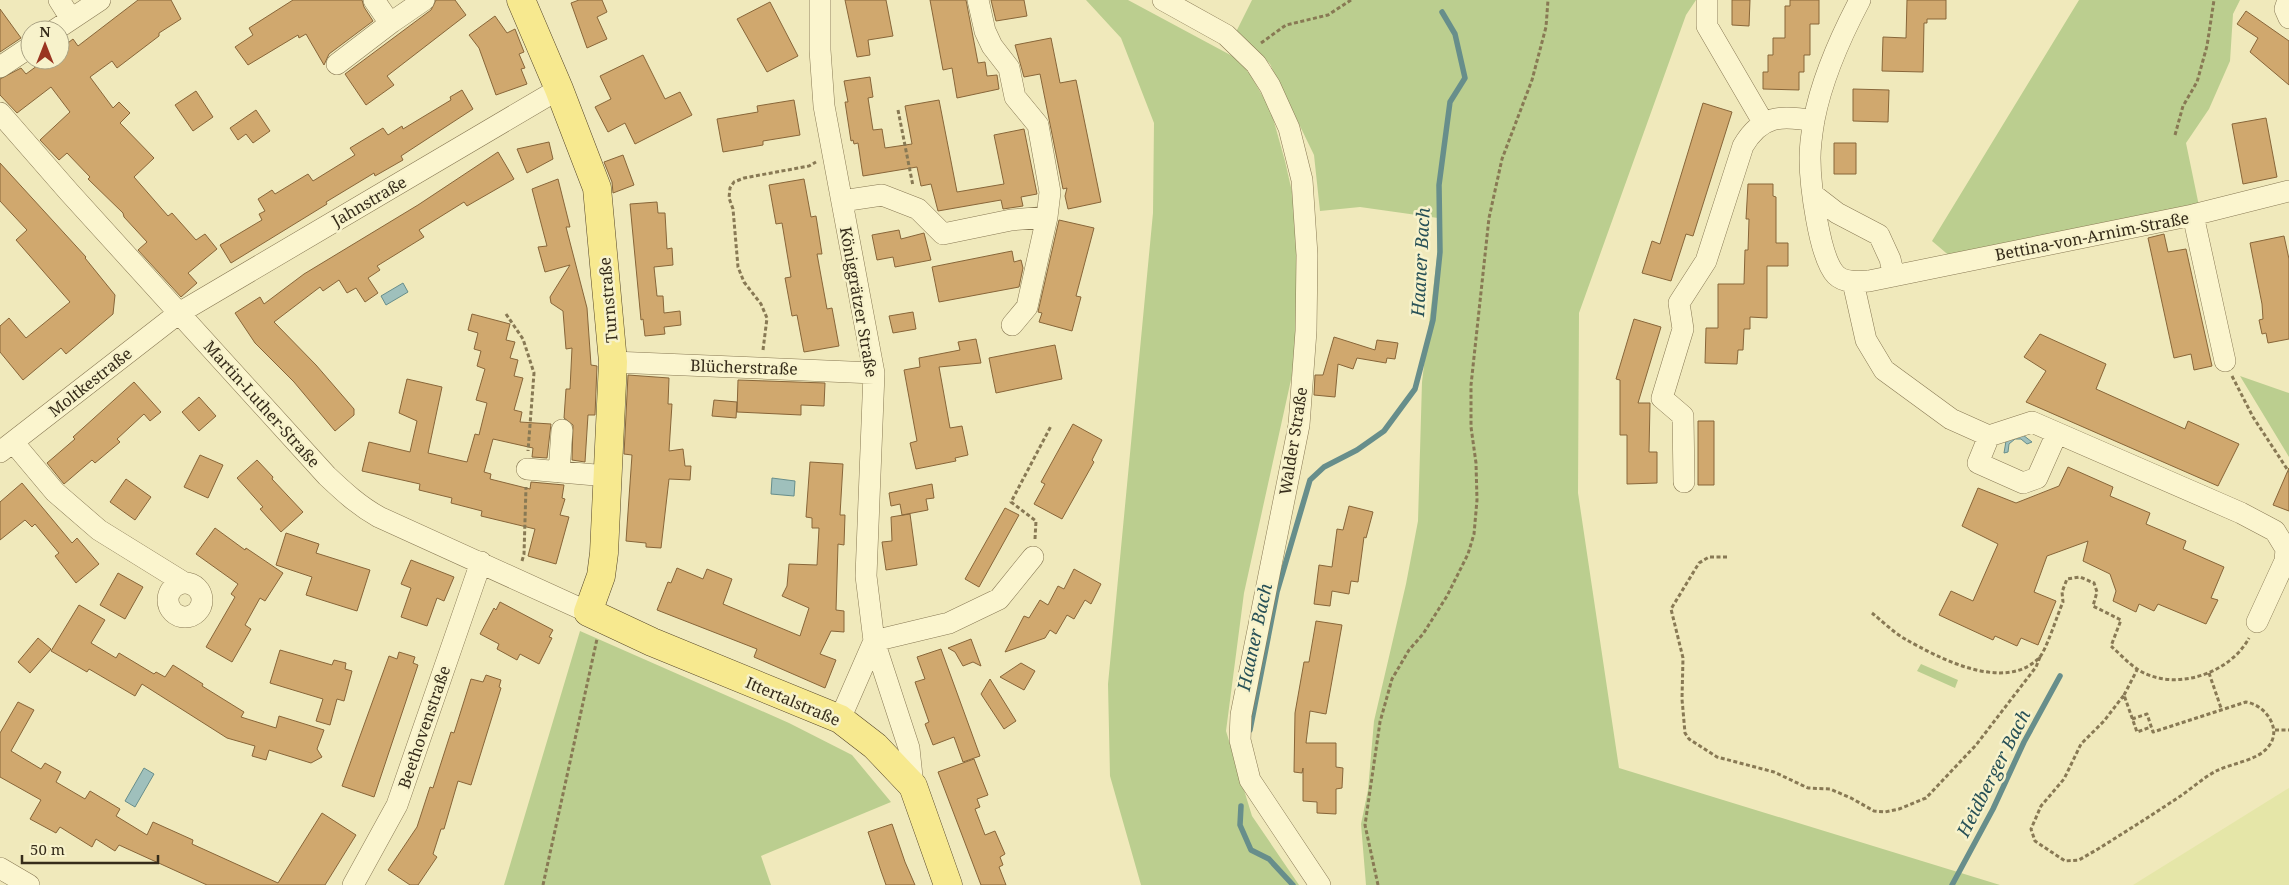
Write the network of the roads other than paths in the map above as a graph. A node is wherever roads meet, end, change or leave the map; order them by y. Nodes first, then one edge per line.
1 (59, 0) edge
2 (374, 0) edge
3 (424, 0) edge
4 (521, 0) edge
5 (820, 0) edge
6 (978, 0) edge
7 (1163, 0) edge
8 (1707, 0) edge
9 (1860, 0) edge
10 (2288, 0) edge
11 (98, 1) edge
12 (2289, 18) edge
13 (62, 20) edge
14 (70, 20) edge
15 (392, 22) junction
16 (20, 54) edge
17 (337, 64) dead end
18 (0, 67) edge
19 (560, 89) junction
20 (0, 112) edge
21 (1814, 121) junction
22 (1763, 122) junction
23 (2289, 192) edge
24 (1814, 196) junction
25 (842, 201) junction
26 (2193, 215) junction
27 (1047, 217) junction
28 (1894, 276) junction
29 (1853, 282) junction
30 (180, 312) junction
31 (1012, 325) dead end
32 (2225, 361) road end
33 (614, 362) junction
34 (874, 373) junction
35 (562, 430) dead end
36 (2057, 433) junction
37 (1989, 436) junction
38 (7, 447) edge
39 (527, 469) road end
40 (560, 472) junction
41 (607, 476) junction
42 (1684, 482) dead end
43 (1033, 557) road end
44 (481, 562) junction
45 (183, 582) dead end
46 (595, 616) junction
47 (2257, 622) road end
48 (874, 641) junction
49 (840, 719) junction
50 (913, 786) junction
51 (0, 868) edge
52 (29, 885) edge
53 (353, 885) edge
54 (948, 885) edge
55 (1320, 885) edge

1 - 13 street
2 - 15 street
3 - 15 street
4 - 19 main road, Turnstraße
5 - 25 street, Königgrätzer Straße
6 - 27 street
7 - 55 street, Walder Straße
8 - 22 street
9 - 21 street
10 - 12 street
11 - 14 street
15 - 17 street
16 - 18 street
19 - 30 street, Jahnstraße
19 - 33 main road, Turnstraße
20 - 30 street, Martin-Luther-Straße
21 - 22 street
21 - 24 street
22 - 42 street
23 - 26 street, Bettina-von-Arnim-Straße
24 - 28 street
24 - 29 street
25 - 27 street
25 - 34 street, Königgrätzer Straße
26 - 28 street, Bettina-von-Arnim-Straße
26 - 32 street
27 - 31 street
28 - 29 street, Bettina-von-Arnim-Straße
29 - 37 street
30 - 38 street, Moltkestraße
30 - 44 street, Martin-Luther-Straße
33 - 34 street, Blücherstraße
33 - 41 main road, Turnstraße
34 - 48 street, Königgrätzer Straße
35 - 40 street
36 - 37 street
36 - 37 street
36 - 47 street
38 - 45 street
39 - 40 street
40 - 41 street
41 - 46 main road, Turnstraße
43 - 48 street
44 - 46 street, Martin-Luther-Straße
44 - 53 street, Beethovenstraße
46 - 49 main road, Ittertalstraße
48 - 49 street
48 - 50 street, Königgrätzer Straße
49 - 50 main road, Ittertalstraße
50 - 54 main road, Ittertalstraße
51 - 52 street

